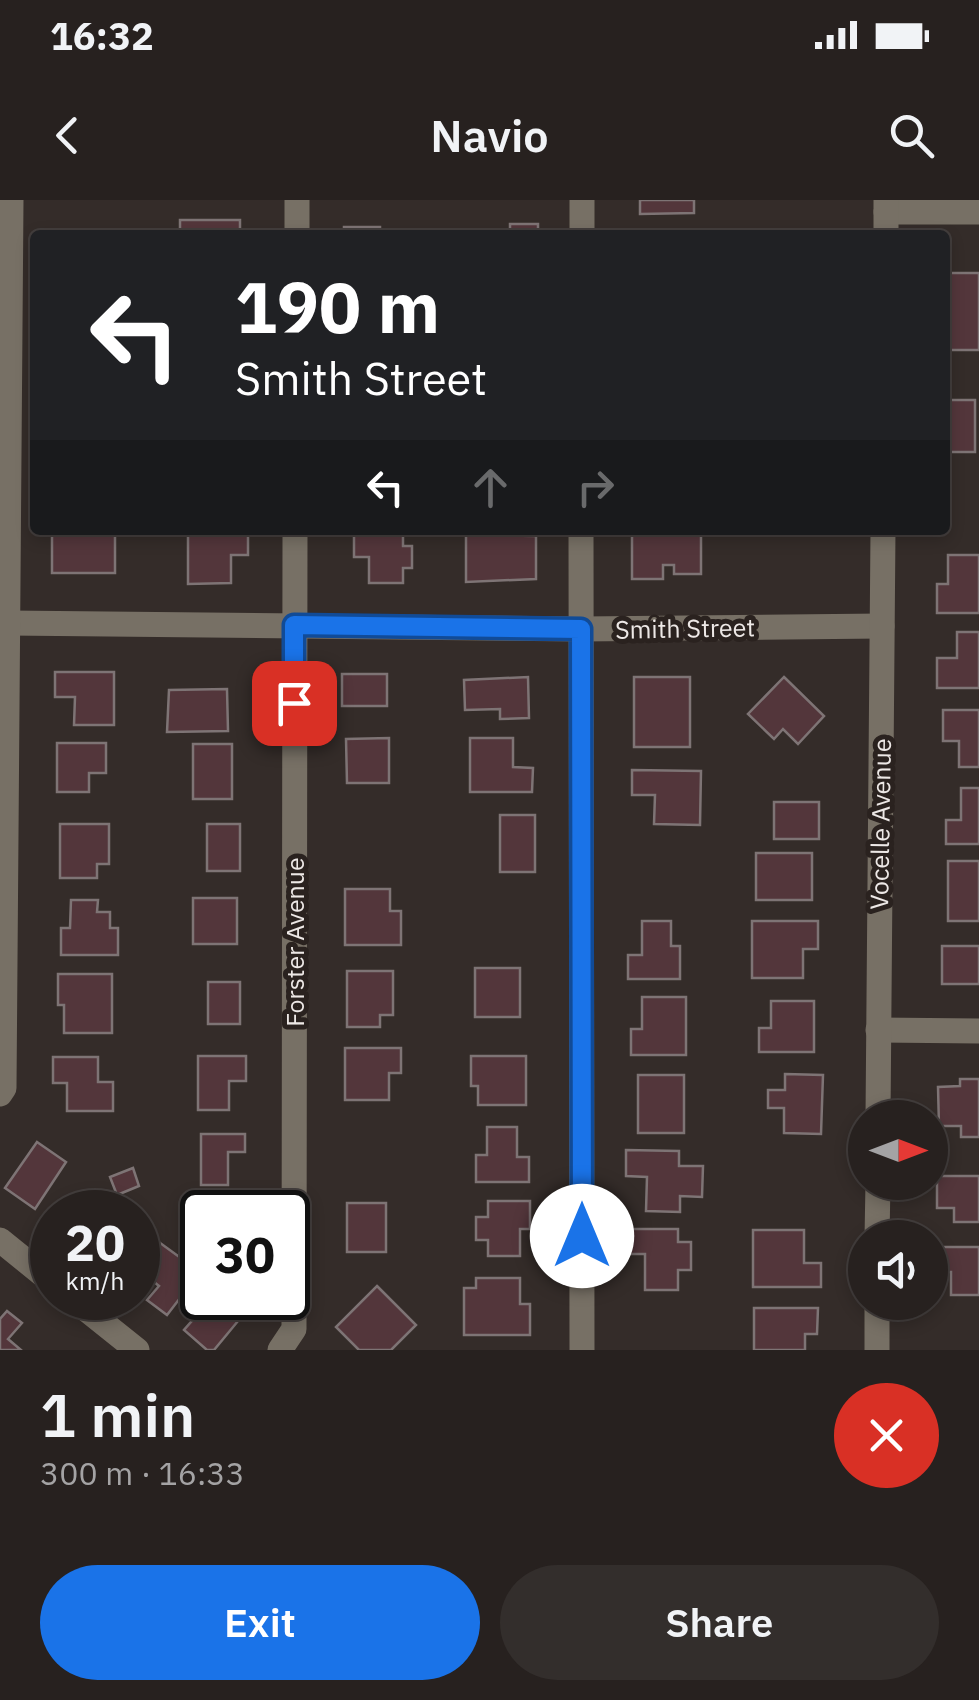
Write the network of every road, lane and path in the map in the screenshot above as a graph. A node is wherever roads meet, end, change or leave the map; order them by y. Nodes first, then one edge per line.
1 (10, 200) edge
2 (298, 200) edge
3 (582, 200) edge
4 (979, 212) edge
5 (886, 216) edge
6 (297, 230) edge
7 (582, 230) edge
8 (295, 535) edge
9 (581, 535) edge
10 (883, 535) edge
11 (8, 624) junction
12 (294, 625) junction
13 (882, 626) junction
14 (581, 629) junction
15 (878, 1030) junction
16 (979, 1032) edge
17 (0, 1094) edge
18 (878, 1100) edge
19 (0, 1240) edge
20 (30, 1264) edge
21 (100, 1320) edge
22 (877, 1320) edge
23 (137, 1350) edge
24 (280, 1350) edge
25 (582, 1350) edge
26 (877, 1350) edge

1 - 11 street
2 - 6 street
3 - 7 street
4 - 5 street
8 - 12 street, Forster Avenue
9 - 14 street
10 - 13 street, Vocelle Avenue
11 - 12 street, Smith Street
11 - 17 street
12 - 14 street, Smith Street
12 - 24 street, Forster Avenue
13 - 14 street, Smith Street
13 - 15 street, Vocelle Avenue
14 - 25 street
15 - 16 street
15 - 18 street, Vocelle Avenue
19 - 20 street
21 - 23 street
22 - 26 street

